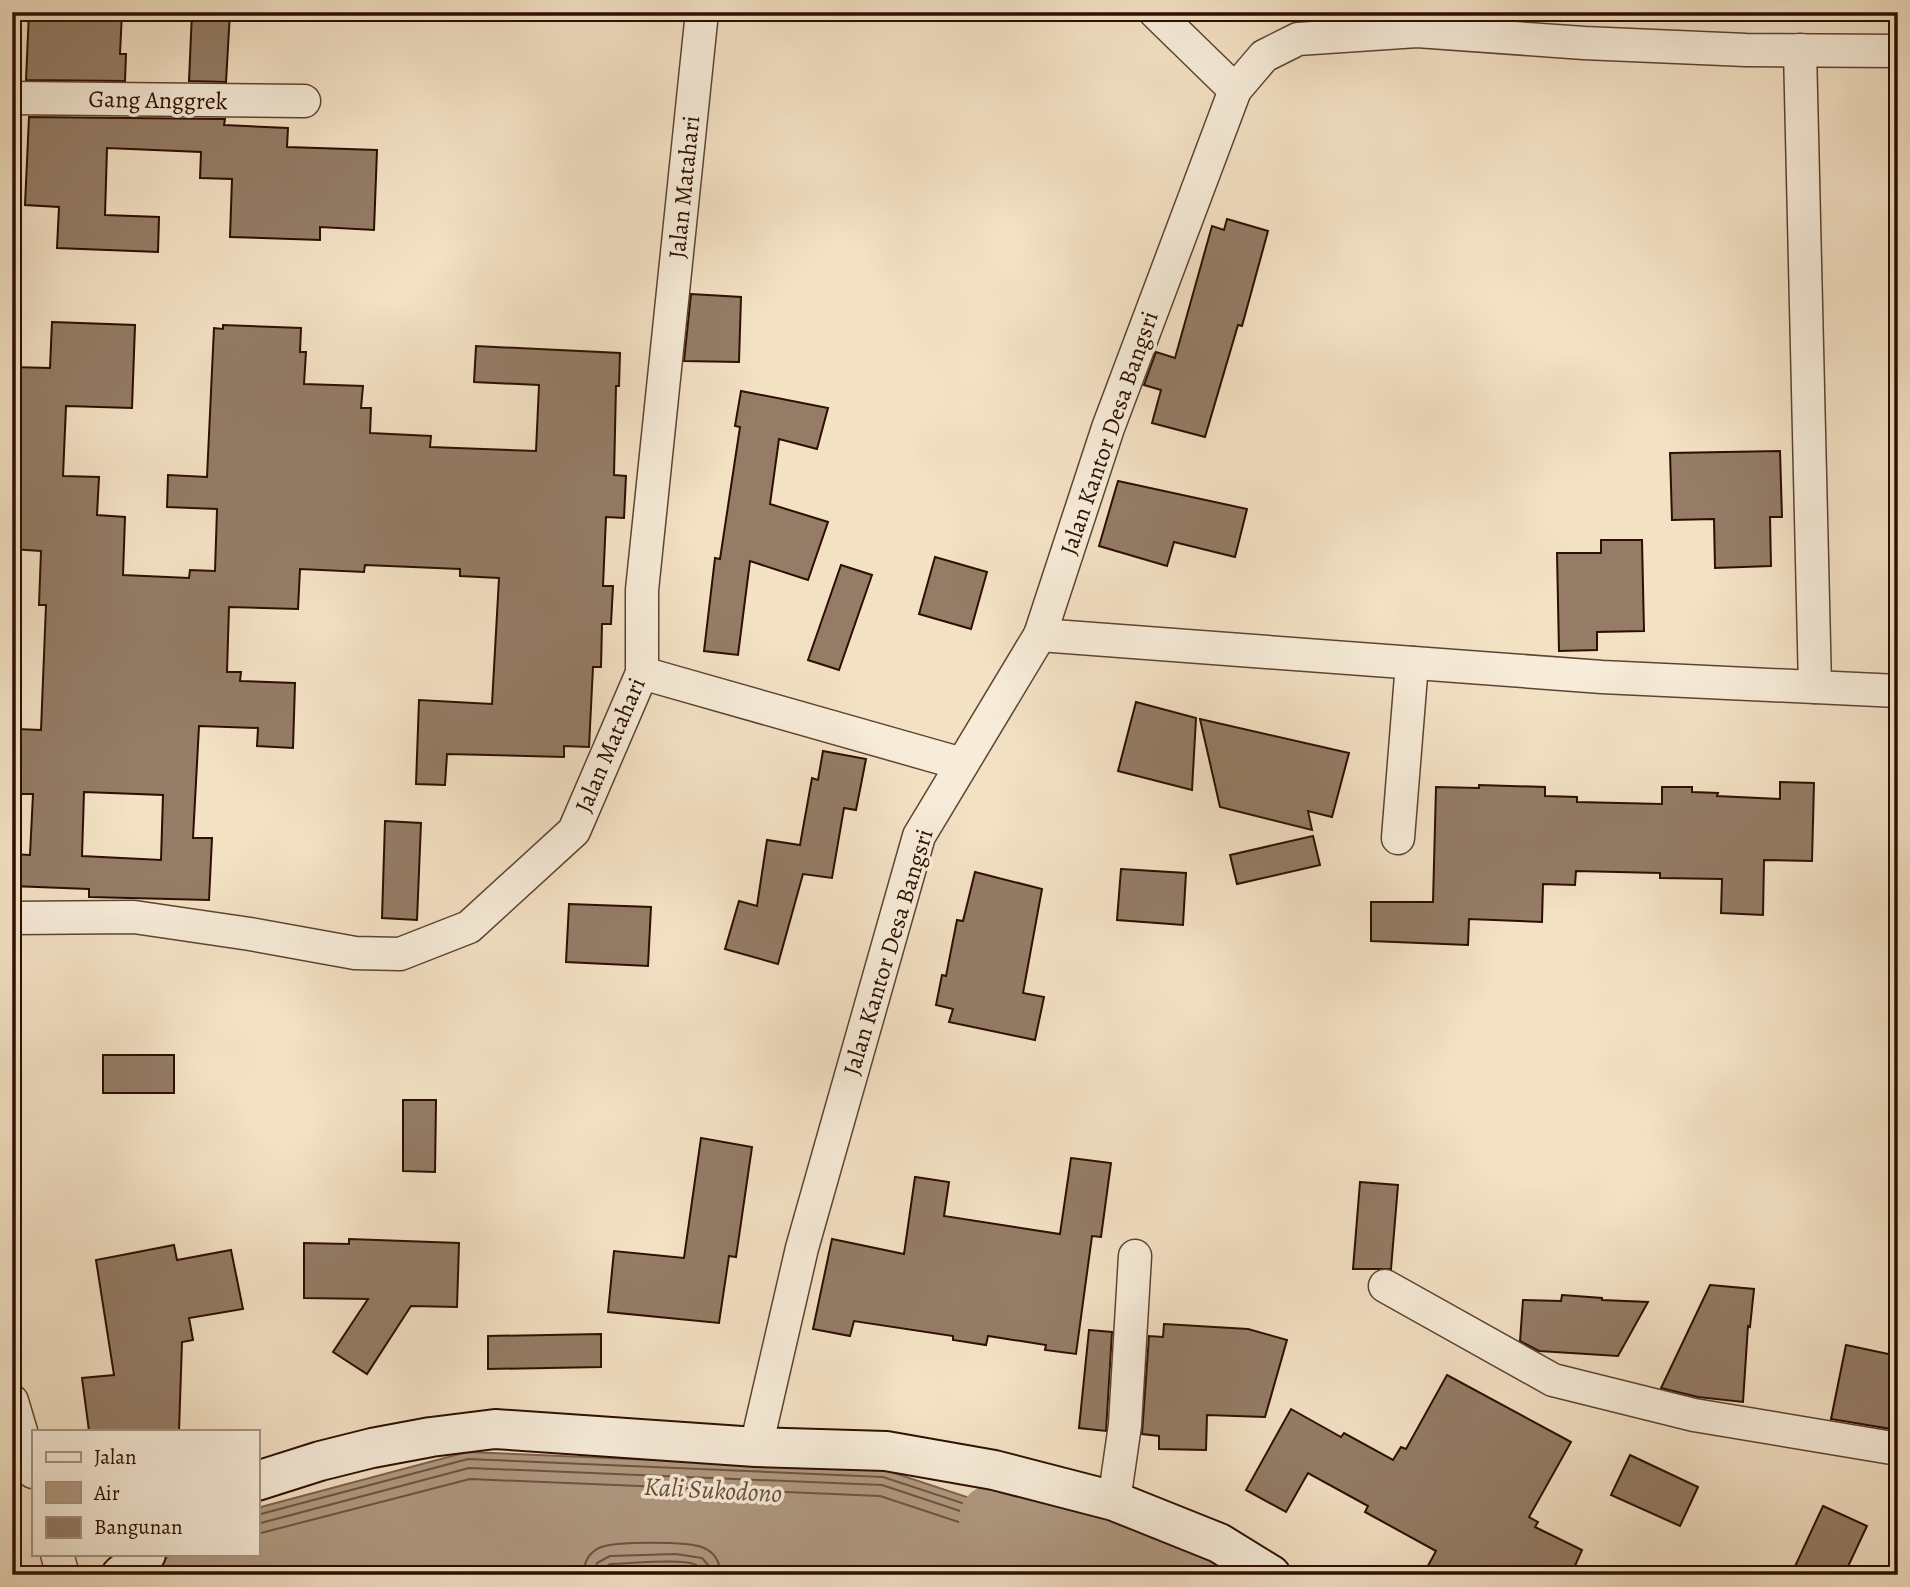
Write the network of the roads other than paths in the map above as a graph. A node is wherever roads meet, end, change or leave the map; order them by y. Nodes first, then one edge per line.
1 (702, 12) edge
2 (1155, 12) edge
3 (1800, 50) junction
4 (1898, 51) edge
5 (1235, 90) junction
6 (12, 98) edge
7 (304, 101) dead end
8 (1040, 635) junction
9 (1412, 663) junction
10 (642, 673) junction
11 (1815, 687) junction
12 (1898, 691) edge
13 (962, 764) junction
14 (1398, 838) dead end
15 (12, 918) edge
16 (1135, 1256) dead end
17 (1385, 1286) dead end
18 (12, 1401) edge
19 (756, 1447) junction
20 (1898, 1449) edge
21 (32, 1469) edge
22 (259, 1480) edge
23 (1114, 1502) junction
24 (58, 1556) edge
25 (144, 1556) edge
26 (63, 1575) edge
27 (121, 1575) edge
28 (1271, 1575) edge

1 - 10 street, Jalan Matahari
2 - 5 street
3 - 4 street, Jalan Kantor Desa Bangsri
3 - 5 street, Jalan Kantor Desa Bangsri
3 - 11 street
5 - 8 street, Jalan Kantor Desa Bangsri
6 - 7 street, Gang Anggrek
8 - 9 street
8 - 13 street, Jalan Kantor Desa Bangsri
9 - 11 street
9 - 14 street
10 - 13 street
10 - 15 street, Jalan Matahari
11 - 12 street
13 - 19 street, Jalan Kantor Desa Bangsri
16 - 23 street
17 - 20 street
18 - 21 street
19 - 22 main road
19 - 23 main road
23 - 28 main road
24 - 26 street
25 - 27 main road

